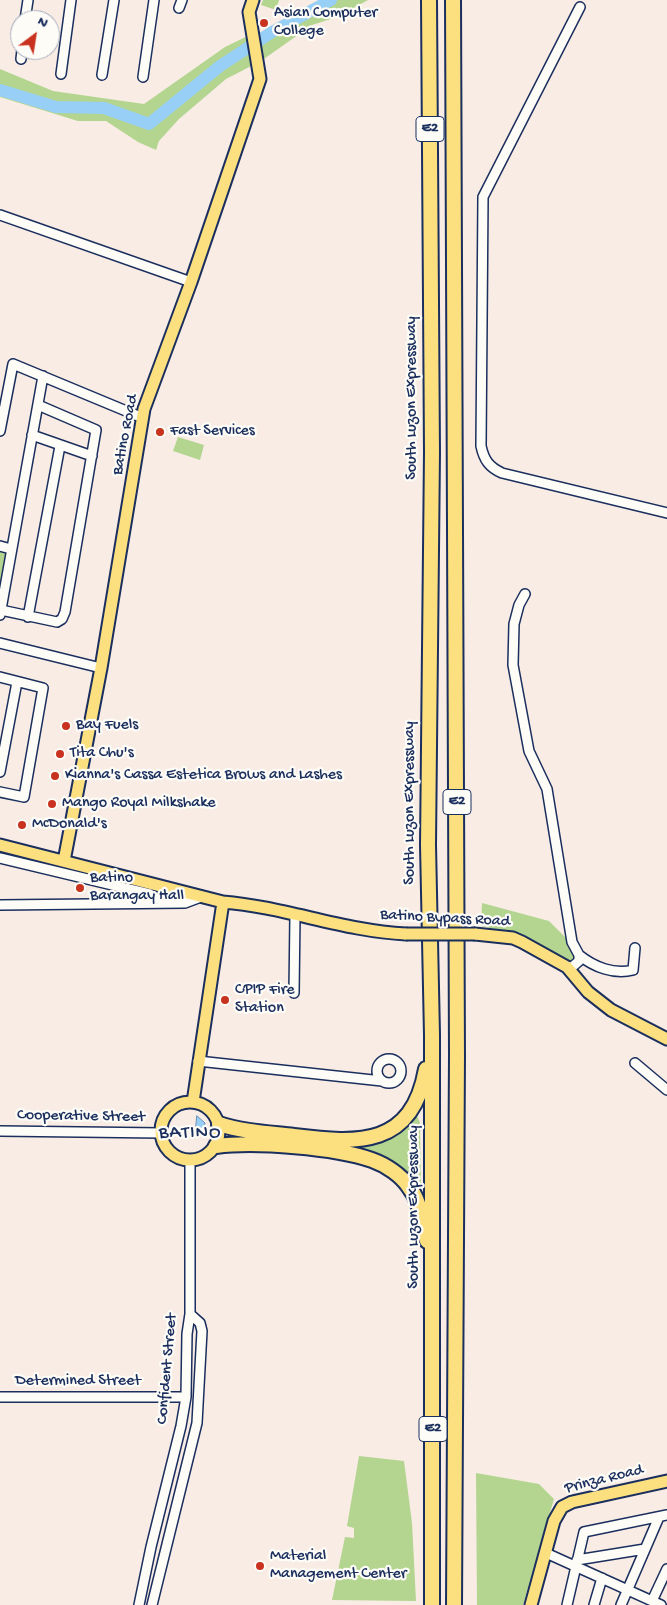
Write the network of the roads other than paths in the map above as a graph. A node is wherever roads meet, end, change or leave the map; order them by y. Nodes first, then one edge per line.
1 (71, 0) edge
2 (114, 0) edge
3 (154, 0) edge
4 (253, 0) edge
5 (453, 0) edge
6 (429, 3) edge
7 (580, 7) dead end
8 (61, 74) dead end
9 (102, 75) dead end
10 (143, 77) dead end
11 (0, 215) edge
12 (192, 282) junction
13 (43, 376) junction
14 (4, 387) edge
15 (38, 405) junction
16 (143, 418) junction
17 (0, 431) edge
18 (32, 435) junction
19 (60, 446) junction
20 (92, 456) junction
21 (667, 513) edge
22 (0, 546) edge
23 (11, 549) junction
24 (525, 594) dead end
25 (1, 613) edge
26 (28, 617) junction
27 (0, 643) edge
28 (101, 668) junction
29 (0, 677) edge
30 (17, 682) junction
31 (0, 772) edge
32 (0, 792) edge
33 (0, 845) edge
34 (0, 858) edge
35 (64, 861) junction
36 (201, 897) junction
37 (223, 902) junction
38 (165, 904) junction
39 (0, 905) edge
40 (295, 915) junction
41 (635, 948) dead end
42 (579, 955) junction
43 (567, 967) junction
44 (294, 993) dead end
45 (432, 1035) junction
46 (667, 1039) edge
47 (198, 1061) junction
48 (635, 1063) dead end
49 (382, 1081) dead end
50 (667, 1090) edge
51 (193, 1102) junction
52 (219, 1124) junction
53 (0, 1131) edge
54 (161, 1133) junction
55 (216, 1146) junction
56 (190, 1160) junction
57 (433, 1264) junction
58 (190, 1314) junction
59 (0, 1397) edge
60 (186, 1397) junction
61 (667, 1481) edge
62 (663, 1516) edge
63 (646, 1549) junction
64 (546, 1552) junction
65 (577, 1563) junction
66 (667, 1568) edge
67 (602, 1578) junction
68 (626, 1589) junction
69 (656, 1603) edge
70 (139, 1605) edge
71 (152, 1605) edge
72 (432, 1605) edge
73 (454, 1605) edge
74 (531, 1605) edge
75 (567, 1605) edge
76 (594, 1605) edge
77 (621, 1605) edge

1 - 8 street
2 - 9 street
3 - 10 street
4 - 12 main road, Batino Road
5 - 73 highway, E2
6 - 45 highway, South Luzon Expressway / E2
7 - 21 street
11 - 12 street
12 - 16 main road, Batino Road
13 - 14 street
13 - 15 street
13 - 16 street
14 - 17 street
15 - 18 street
15 - 20 street
16 - 28 main road, Batino Road
18 - 19 street
18 - 23 street
19 - 20 street
19 - 26 street
20 - 26 street
22 - 23 street
23 - 25 street
24 - 42 street
25 - 26 street
27 - 28 street
28 - 35 main road, Batino Road
29 - 30 street
30 - 31 street
30 - 32 street
33 - 35 main road, Batino Bypass Road
34 - 38 street
35 - 36 main road, Batino Bypass Road
36 - 37 main road, Batino Bypass Road
36 - 38 street
37 - 40 main road, Batino Bypass Road
37 - 47 main road
38 - 39 street
40 - 43 main road, Batino Bypass Road, bridge
40 - 44 street
41 - 42 street
42 - 43 street
43 - 46 main road, Batino Bypass Road
45 - 52 highway
45 - 57 highway, South Luzon Expressway / E2
47 - 49 street
47 - 51 main road
48 - 50 street
51 - 52 main road
51 - 54 main road
52 - 55 main road
53 - 54 street, Cooperative Street
54 - 56 main road
55 - 56 main road
55 - 57 highway
56 - 58 street, Confident Street
57 - 72 highway, South Luzon Expressway / E2
58 - 60 street, Confident Street
58 - 71 street
59 - 60 street, Determined Street
60 - 70 street, Confident Street
61 - 64 main road, Prinza Road
62 - 63 street
62 - 65 street
63 - 65 street
63 - 68 street
64 - 65 street
64 - 74 main road, Prinza Road
65 - 67 street
65 - 75 street
66 - 69 street
67 - 68 street
67 - 76 street
68 - 69 street
68 - 77 street

